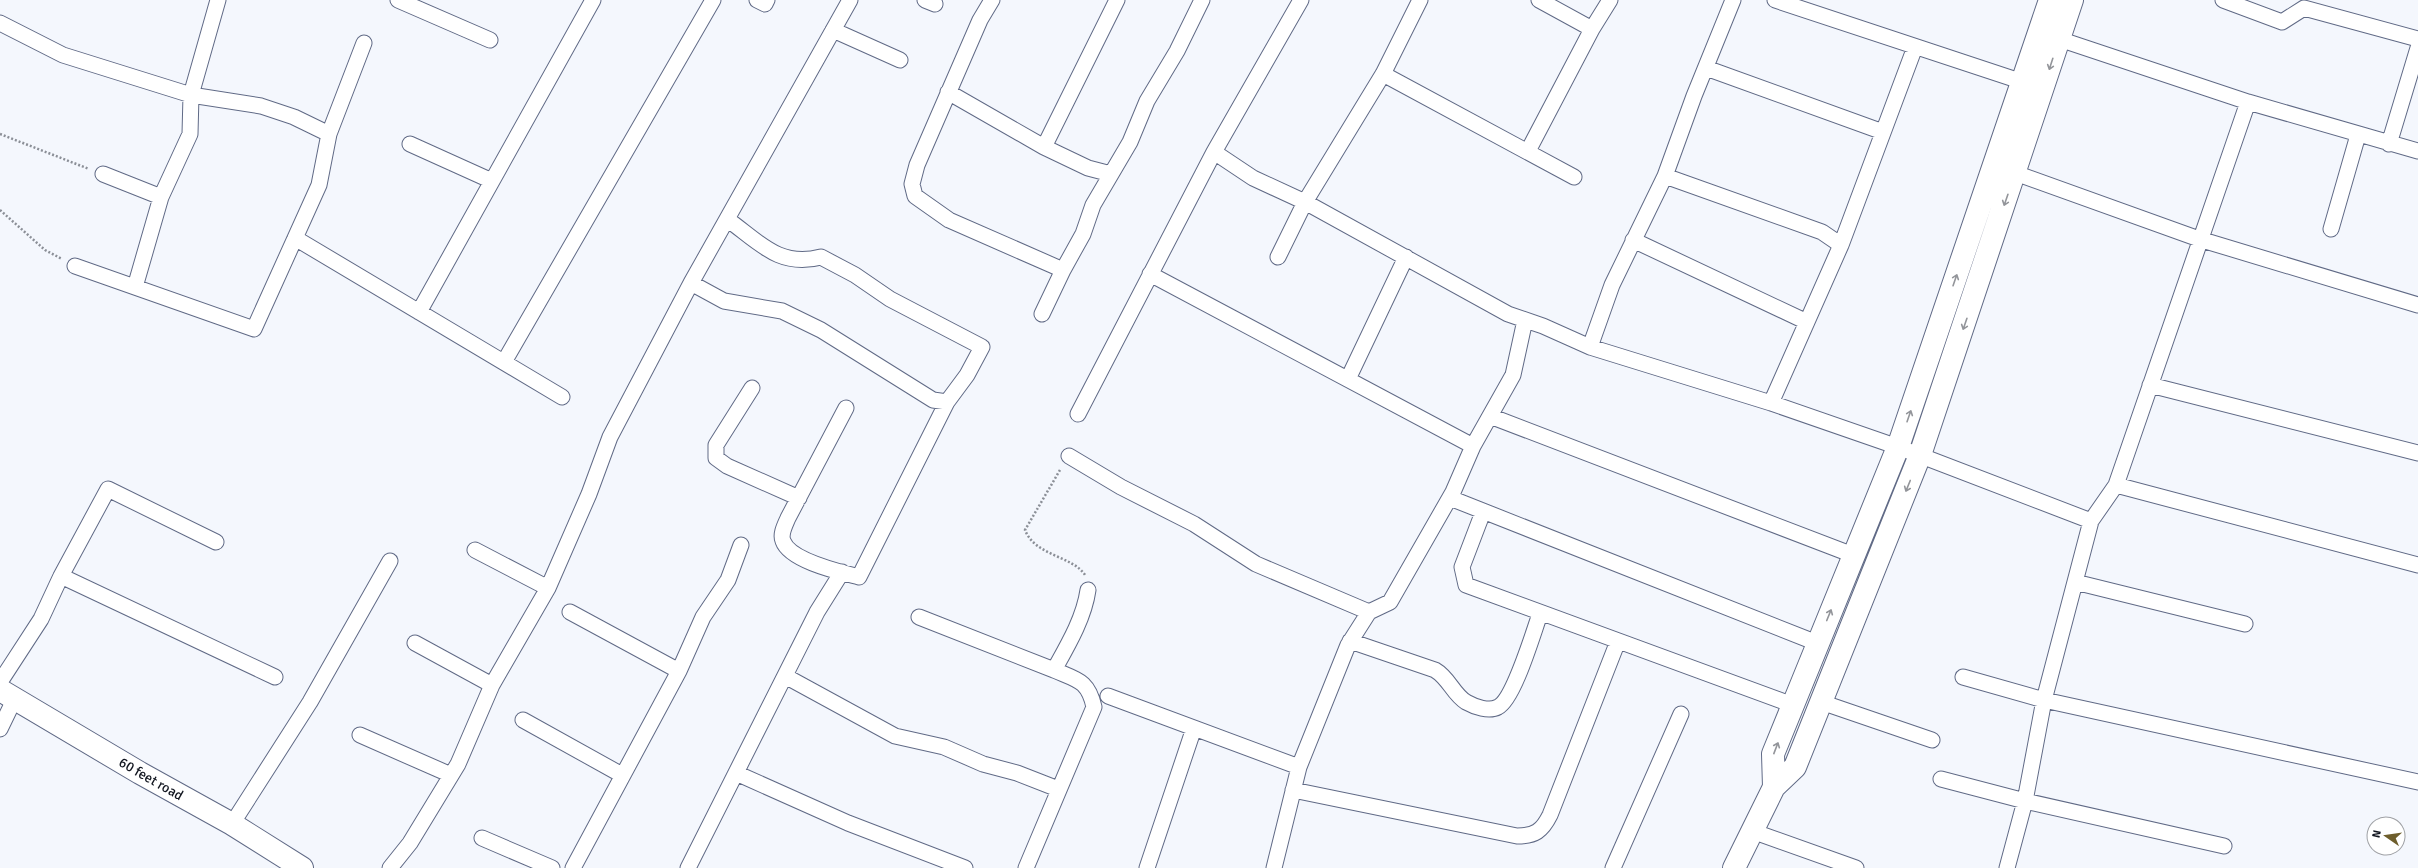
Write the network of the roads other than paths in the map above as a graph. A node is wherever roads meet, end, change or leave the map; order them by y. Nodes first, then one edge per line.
1 (218, 0) edge
2 (398, 0) edge
3 (593, 0) edge
4 (713, 0) edge
5 (757, 0) edge
6 (768, 0) edge
7 (850, 0) edge
8 (992, 0) edge
9 (1117, 0) edge
10 (1202, 0) edge
11 (1301, 0) edge
12 (1420, 0) edge
13 (1539, 0) edge
14 (1610, 0) edge
15 (1733, 0) edge
16 (1775, 0) edge
17 (2050, 0) edge
18 (2072, 0) edge
19 (2223, 0) edge
20 (0, 23) edge
21 (1592, 29) junction
22 (833, 30) junction
23 (2418, 39) edge
24 (490, 40) dead end
25 (2059, 40) junction
26 (364, 43) dead end
27 (1915, 47) junction
28 (2418, 48) edge
29 (900, 60) dead end
30 (1706, 68) junction
31 (1384, 74) junction
32 (2022, 82) junction
33 (948, 92) junction
34 (191, 95) junction
35 (2248, 102) junction
36 (1884, 132) junction
37 (329, 134) junction
38 (2358, 135) junction
39 (410, 144) dead end
40 (2389, 144) junction
41 (1044, 147) junction
42 (1528, 151) junction
43 (2418, 151) edge
44 (1214, 152) junction
45 (1994, 166) junction
46 (2015, 173) junction
47 (102, 174) road end
48 (1111, 174) junction
49 (1665, 176) junction
50 (1574, 177) dead end
51 (492, 181) junction
52 (162, 197) junction
53 (1305, 202) junction
54 (727, 219) junction
55 (2331, 229) dead end
56 (296, 238) junction
57 (2199, 239) junction
58 (1632, 240) junction
59 (1841, 245) junction
60 (1278, 257) dead end
61 (1406, 258) junction
62 (75, 266) road end
63 (1063, 270) junction
64 (1150, 274) junction
65 (691, 283) junction
66 (135, 287) junction
67 (2418, 305) edge
68 (419, 312) junction
69 (1042, 314) dead end
70 (1525, 320) junction
71 (1807, 322) junction
72 (1590, 346) junction
73 (504, 362) junction
74 (1348, 379) junction
75 (2150, 385) junction
76 (752, 388) dead end
77 (562, 397) dead end
78 (947, 402) junction
79 (1771, 403) junction
80 (846, 408) dead end
81 (1078, 414) dead end
82 (1490, 416) junction
83 (1473, 446) junction
84 (1898, 447) junction
85 (2418, 453) edge
86 (1920, 455) junction
87 (1069, 456) road end
88 (2116, 485) junction
89 (799, 498) junction
90 (1450, 498) junction
91 (1483, 512) junction
92 (2091, 521) junction
93 (216, 542) dead end
94 (741, 545) dead end
95 (475, 550) dead end
96 (1853, 555) junction
97 (390, 561) dead end
98 (2418, 565) edge
99 (842, 572) junction
100 (61, 576) junction
101 (2075, 582) junction
102 (548, 588) junction
103 (1088, 590) road end
104 (570, 612) dead end
105 (1369, 612) junction
106 (1540, 614) junction
107 (919, 617) dead end
108 (2245, 624) dead end
109 (1350, 641) junction
110 (1618, 641) junction
111 (415, 643) dead end
112 (1817, 643) junction
113 (1054, 670) junction
114 (679, 671) junction
115 (785, 676) junction
116 (275, 677) dead end
117 (1963, 677) dead end
118 (0, 682) edge
119 (492, 685) junction
120 (8, 694) edge
121 (1108, 696) dead end
122 (2044, 700) junction
123 (1821, 702) junction
124 (1792, 705) junction
125 (1681, 714) dead end
126 (523, 720) dead end
127 (1194, 728) junction
128 (0, 729) edge
129 (360, 735) dead end
130 (1932, 740) dead end
131 (1299, 767) junction
132 (736, 773) junction
133 (451, 775) junction
134 (622, 775) junction
135 (1941, 779) dead end
136 (2418, 782) edge
137 (1774, 787) junction
138 (1058, 789) junction
139 (1293, 790) junction
140 (2026, 801) junction
141 (232, 824) junction
142 (1752, 831) junction
143 (482, 838) dead end
144 (2224, 846) dead end
145 (302, 868) edge
146 (390, 868) edge
147 (552, 868) edge
148 (574, 868) edge
149 (688, 868) edge
150 (965, 868) edge
151 (1026, 868) edge
152 (1147, 868) edge
153 (1274, 868) edge
154 (1613, 868) edge
155 (1734, 868) edge
156 (1856, 868) edge
157 (2007, 868) edge

1 - 34 street
2 - 24 street
3 - 51 street
4 - 73 street
5 - 6 street
7 - 22 street
8 - 33 street
9 - 41 street
10 - 48 street
11 - 44 street
12 - 31 street
13 - 21 street
14 - 21 street
15 - 30 street
16 - 27 street
17 - 32 street
18 - 25 street
19 - 23 street
20 - 34 street
21 - 42 street
22 - 29 street
22 - 54 street
25 - 35 street
25 -> 46 street
26 - 37 street
27 - 32 street
27 - 36 street
28 - 40 street
30 - 36 street
30 - 49 street
31 - 42 street
31 - 53 street
32 - 45 street
33 - 41 street
33 - 63 street
34 - 37 street
34 - 52 street
35 - 38 street
35 - 57 street
36 - 59 street
37 - 56 street
38 - 40 street
38 - 55 street
39 - 51 street
40 - 43 street
41 - 48 street
42 - 50 street
44 - 53 street
44 - 64 street
45 - 46 street
84 -> 45 street
46 - 57 street
46 -> 86 street
47 - 52 street
48 - 63 street
49 - 58 street
49 - 59 street
51 - 68 street
52 - 66 street
53 - 60 street
53 - 61 street
54 - 65 street
54 - 78 street
56 - 66 street
56 - 68 street
57 - 67 street
57 - 75 street
58 - 71 street
58 - 72 street
59 - 71 street
61 - 70 street
61 - 74 street
62 - 66 street
63 - 69 street
64 - 74 street
64 - 81 street
65 - 78 street
65 - 102 street
68 - 73 street
70 - 72 street
70 - 82 street
71 - 79 street
72 - 79 street
73 - 77 street
74 - 83 street
75 - 85 street
75 - 88 street
76 - 89 street
78 - 99 street
79 - 84 street
80 - 89 street
82 - 83 street
82 - 96 street
83 - 90 street
84 - 86 street
84 - 96 street
86 - 92 street
86 -> 123 street
87 - 105 street
88 - 92 street
88 - 98 street
89 - 99 street
90 - 91 street
90 - 105 street
91 - 106 street
91 - 112 street
92 - 101 street
93 - 100 street
94 - 114 street
95 - 102 street
112 -> 96 street
97 - 141 street
99 - 115 street
100 - 116 street
100 - 118 street
101 - 108 street
101 - 122 street
102 - 119 street
103 - 113 street
104 - 114 street
105 - 109 street
106 - 109 street
106 - 110 street
107 - 113 street
109 - 131 street
110 - 124 street
110 - 139 street
111 - 119 street
112 - 124 street
113 - 138 street
114 - 134 street
115 - 132 street
115 - 138 street
117 - 122 street
119 - 133 street
120 - 128 street
120 - 141 street, 60 feet road
121 - 127 street
122 - 136 street
122 - 140 street
123 - 130 street
123 - 137 street
137 -> 124 street
125 - 154 street
126 - 134 street
127 - 131 street
127 - 152 street
129 - 133 street
131 - 139 street
132 - 149 street
132 - 150 street
133 - 146 street
134 - 148 street
135 - 140 street
137 - 142 street
138 - 151 street
139 - 153 street
140 - 144 street
140 - 157 street
141 - 145 street, 60 feet road
142 - 155 street
142 - 156 street
143 - 147 street

